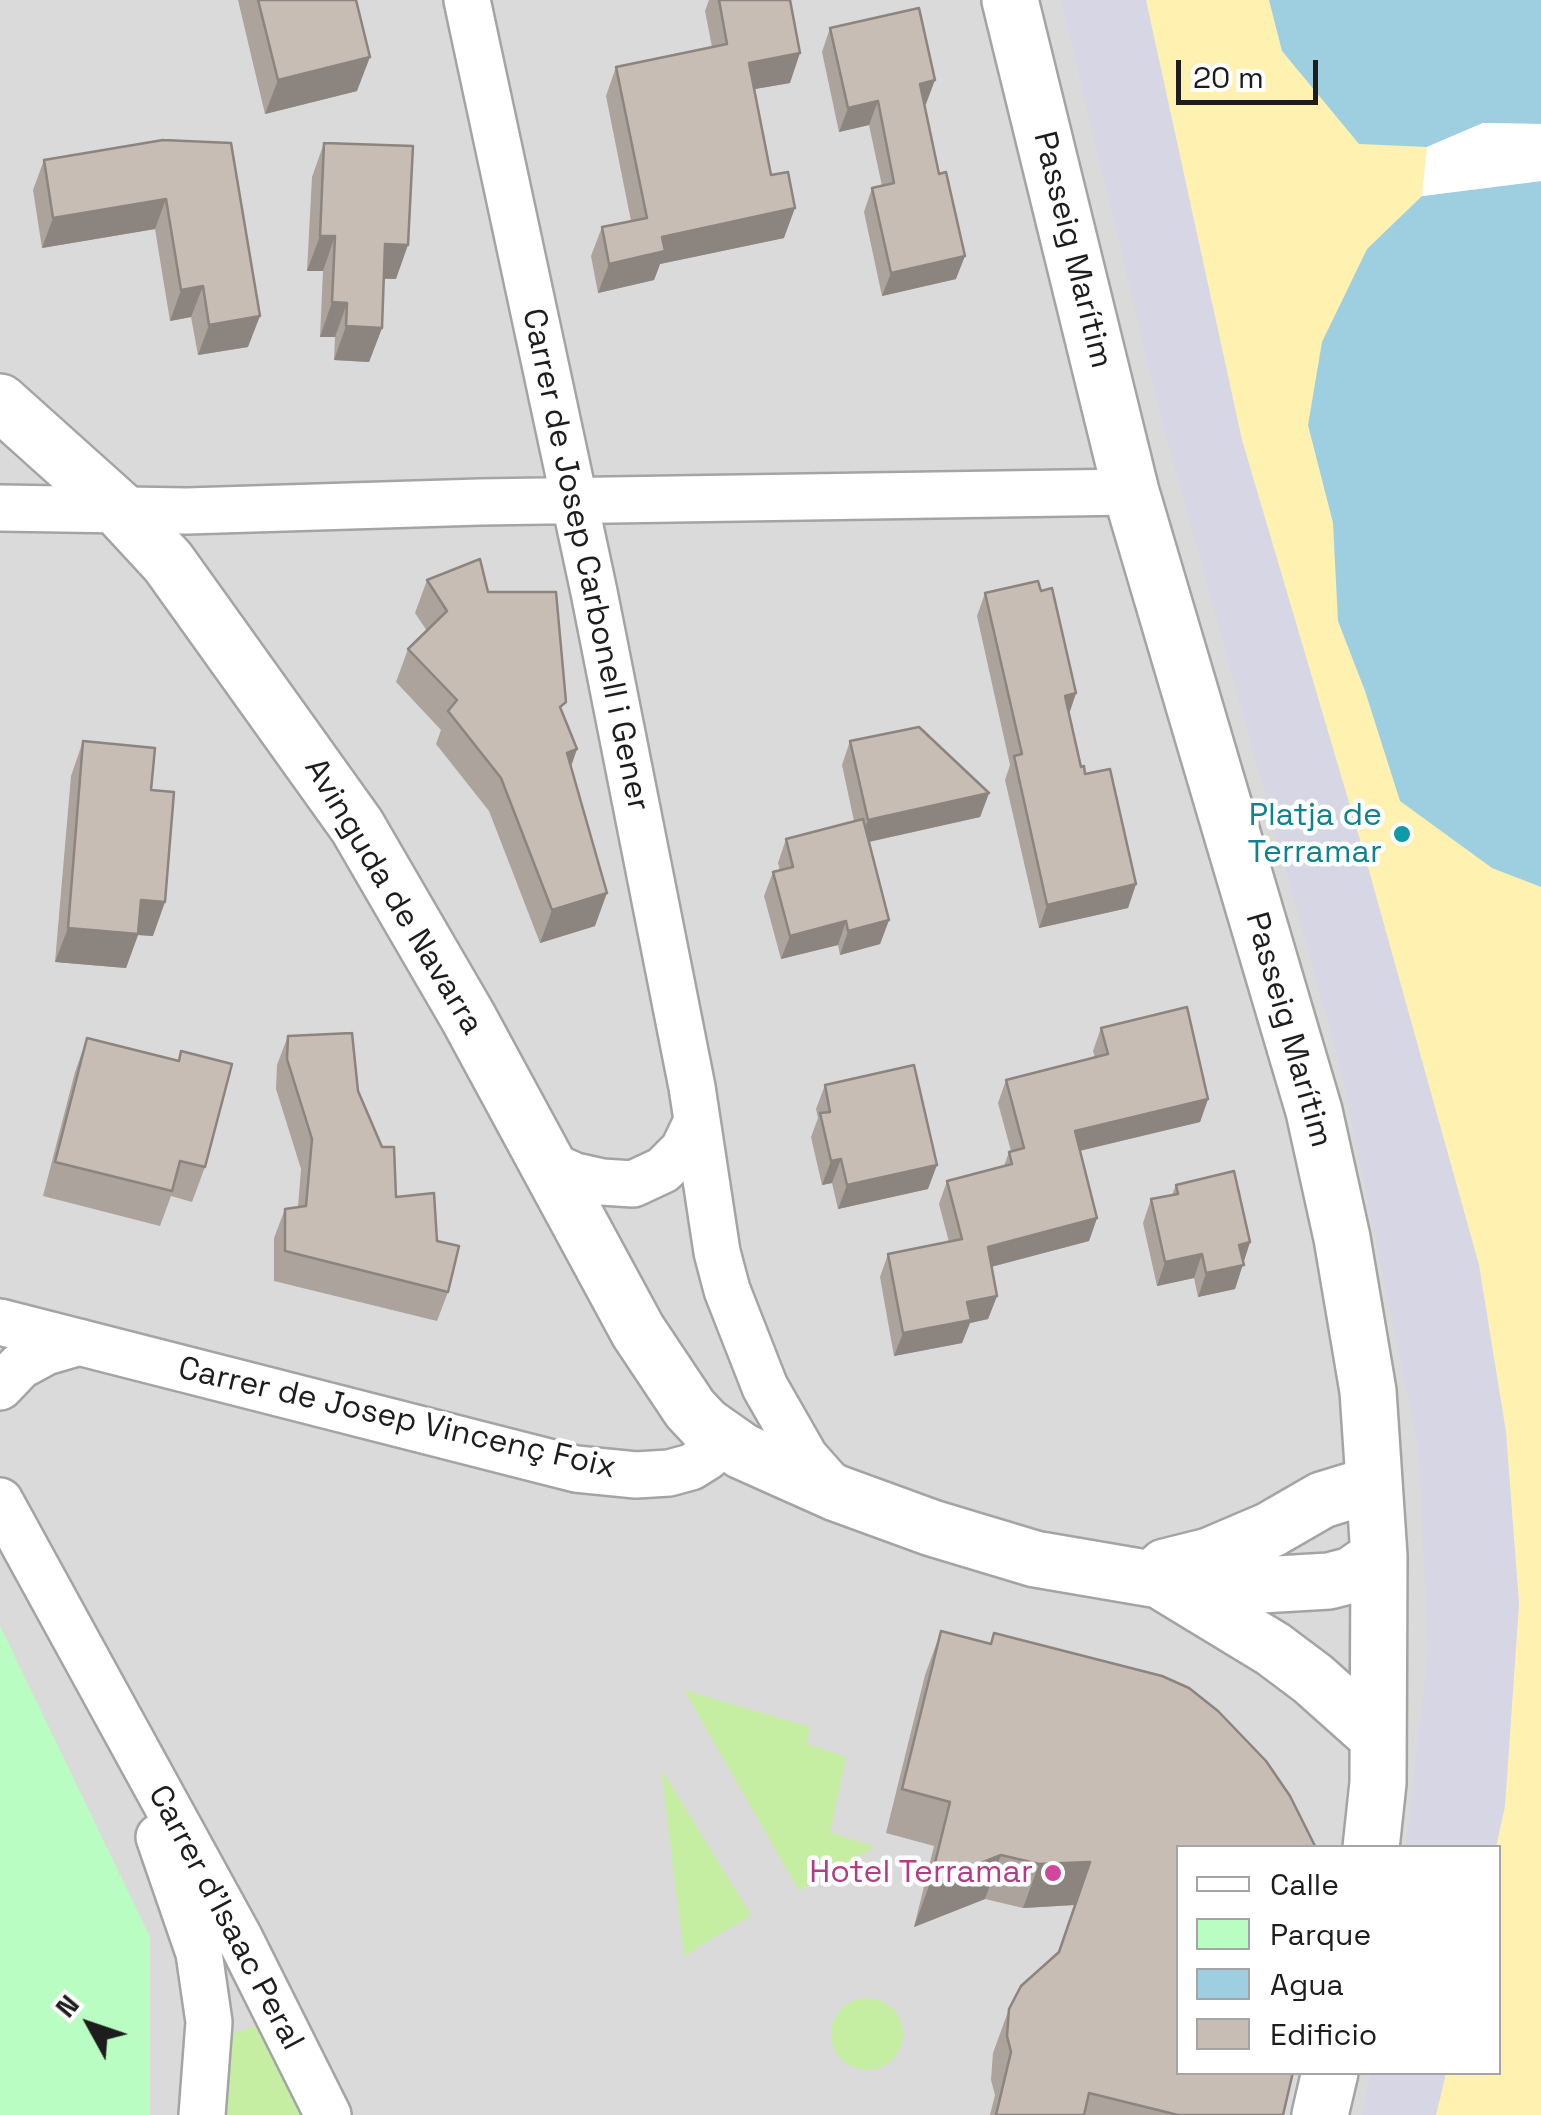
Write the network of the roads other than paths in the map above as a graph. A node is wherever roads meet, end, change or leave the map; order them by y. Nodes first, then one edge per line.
1 (468, 0) edge
2 (1010, 0) edge
3 (0, 402) edge
4 (1132, 492) junction
5 (575, 501) junction
6 (0, 508) edge
7 (118, 508) junction
8 (697, 1121) junction
9 (546, 1163) junction
10 (0, 1322) edge
11 (80, 1342) junction
12 (0, 1387) edge
13 (722, 1438) junction
14 (1374, 1484) junction
15 (836, 1493) junction
16 (0, 1501) edge
17 (1379, 1556) junction
18 (1140, 1577) junction
19 (119, 1722) junction
20 (1378, 1737) junction
21 (1371, 1845) edge
22 (1329, 2075) edge
23 (202, 2115) edge
24 (328, 2115) edge
25 (1320, 2115) edge

1 - 5 street, Carrer de Josep Carbonell i Gener
2 - 4 street, Passeig Marítim
3 - 7 street, Avinguda de Navarra
4 - 5 street
4 - 14 street, Passeig Marítim
5 - 7 street
5 - 8 street, Carrer de Josep Carbonell i Gener
6 - 7 street
7 - 9 street, Avinguda de Navarra
8 - 9 street
8 - 15 street, Carrer de Josep Carbonell i Gener
9 - 13 street, Avinguda de Navarra
10 - 11 street, Carrer de Josep Vincenç Foix
11 - 12 street
11 - 13 street, Carrer de Josep Vincenç Foix
13 - 15 street
14 - 17 street, Passeig Marítim
14 - 18 street
15 - 18 street
16 - 19 street, Carrer d'Isaac Peral
17 - 18 street
17 - 20 street, Passeig Marítim
18 - 20 street
19 - 23 street, Carrer d'Isaac Peral
19 - 24 street, Carrer d'Isaac Peral
20 - 21 street, Passeig Marítim
22 - 25 street

